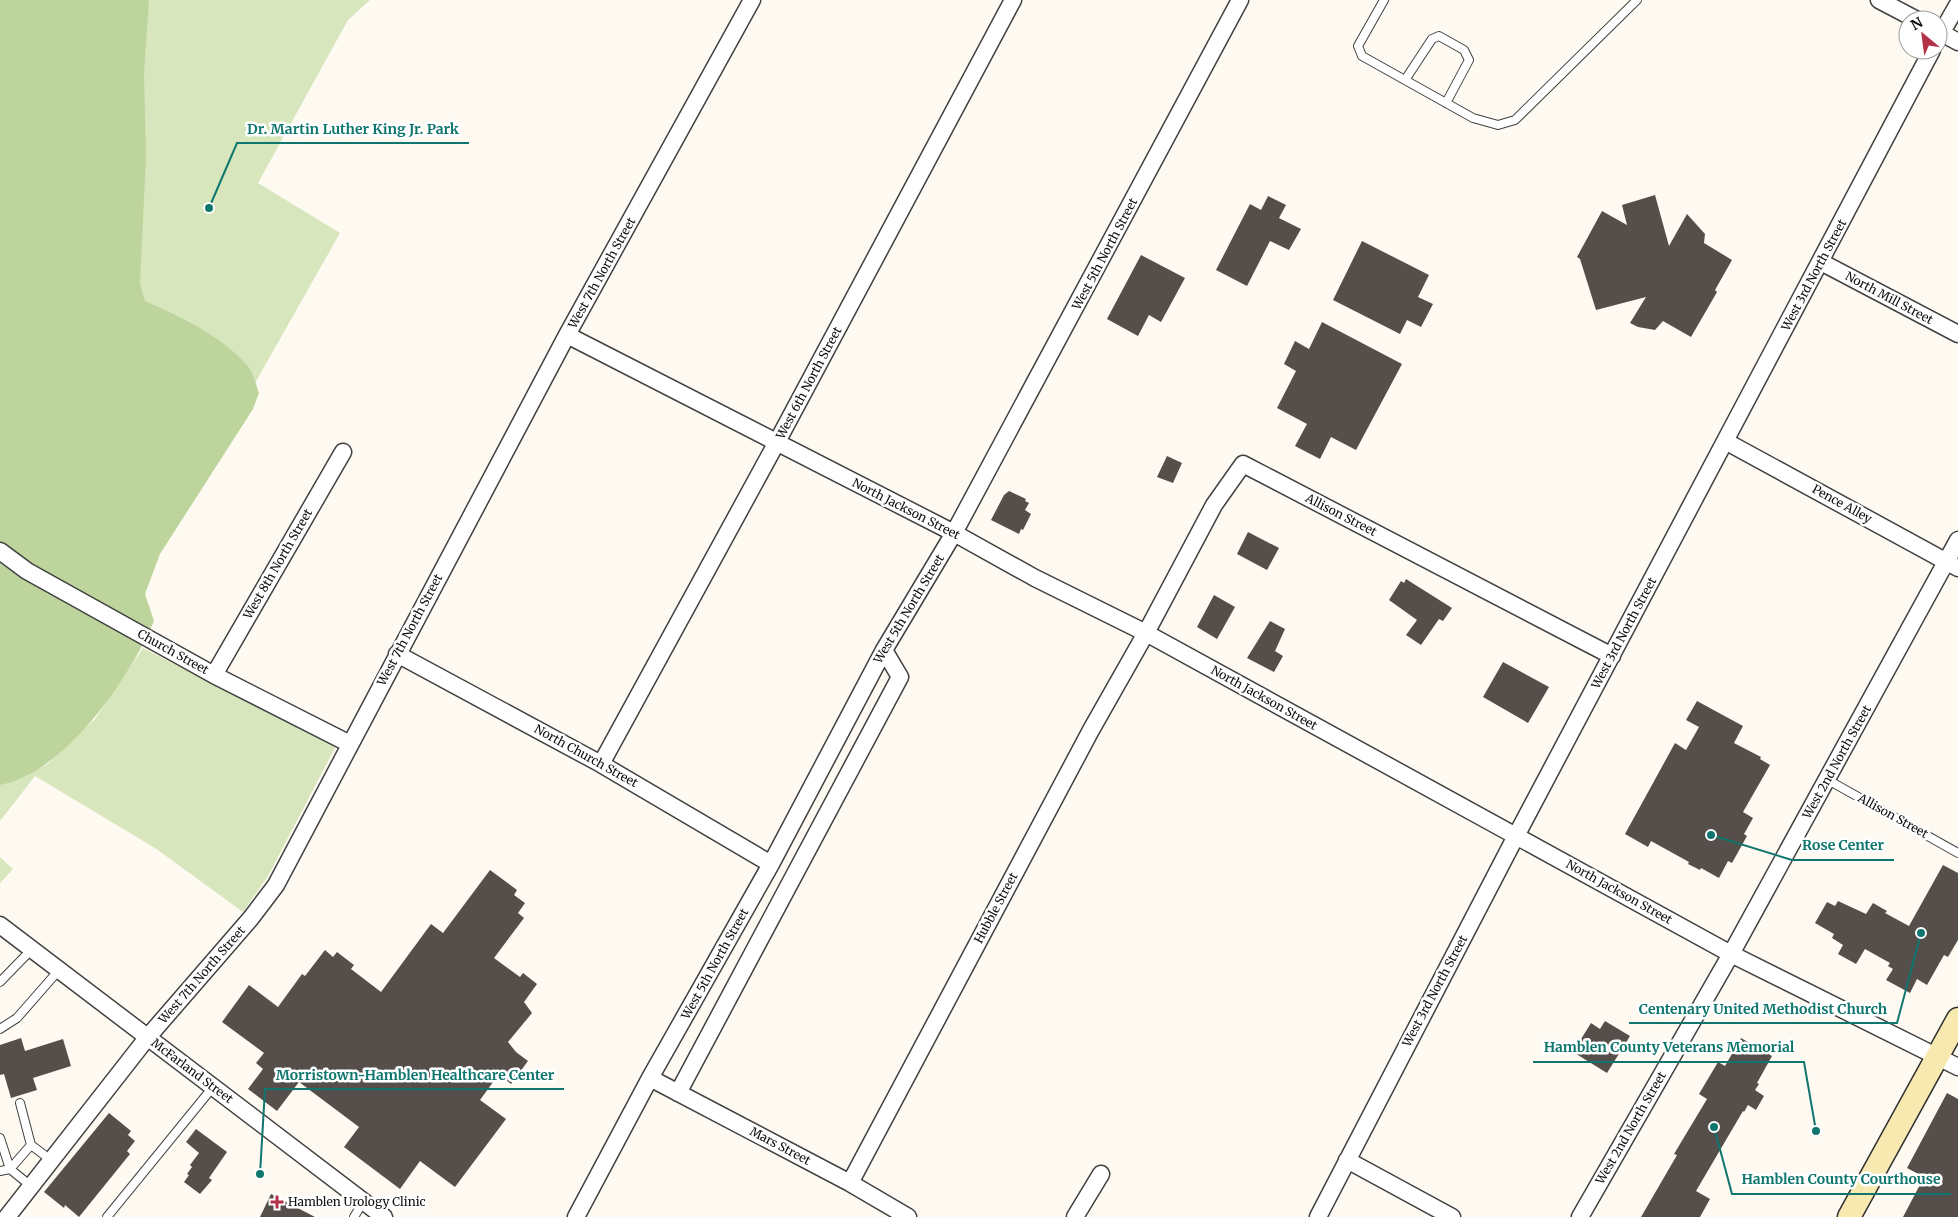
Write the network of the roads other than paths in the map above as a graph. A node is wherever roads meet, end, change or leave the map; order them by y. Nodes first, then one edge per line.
1 (752, 0) edge
2 (1013, 0) edge
3 (1240, 0) edge
4 (1384, 0) edge
5 (1637, 0) edge
6 (1879, 0) edge
7 (1958, 4) edge
8 (1898, 10) edge
9 (1948, 20) edge
10 (1927, 60) edge
11 (1405, 80) junction
12 (1446, 103) junction
13 (1821, 262) junction
14 (1958, 334) edge
15 (567, 335) junction
16 (1725, 441) junction
17 (777, 442) junction
18 (343, 452) dead end
19 (954, 533) junction
20 (1958, 540) edge
21 (0, 551) edge
22 (1952, 564) edge
23 (1146, 633) junction
24 (884, 650) junction
25 (397, 654) junction
26 (1612, 656) junction
27 (214, 675) junction
28 (350, 744) junction
29 (601, 764) junction
30 (1828, 780) junction
31 (1516, 836) junction
32 (1958, 853) edge
33 (771, 864) junction
34 (0, 925) edge
35 (32, 949) junction
36 (1731, 954) junction
37 (59, 970) junction
38 (0, 982) edge
39 (1958, 1019) edge
40 (0, 1029) edge
41 (147, 1038) junction
42 (1937, 1056) junction
43 (1958, 1067) edge
44 (650, 1078) junction
45 (213, 1088) junction
46 (678, 1093) junction
47 (20, 1103) dead end
48 (0, 1138) edge
49 (31, 1146) junction
50 (51, 1160) junction
51 (1348, 1160) junction
52 (10, 1168) junction
53 (0, 1171) edge
54 (1101, 1174) dead end
55 (850, 1183) junction
56 (31, 1186) junction
57 (363, 1202) junction
58 (6, 1217) edge
59 (108, 1217) edge
60 (354, 1217) edge
61 (384, 1217) edge
62 (576, 1217) edge
63 (908, 1217) edge
64 (1075, 1217) edge
65 (1318, 1217) edge
66 (1452, 1217) edge
67 (1580, 1217) edge
68 (1849, 1217) edge

1 - 15 street, West 7th North Street
2 - 17 street, West 6th North Street
3 - 19 street, West 5th North Street
4 - 11 lane
5 - 12 lane
6 - 8 street
7 - 9 street
10 - 13 street, West 3rd North Street
11 - 12 lane
11 - 12 lane
13 - 14 street, North Mill Street
13 - 16 street, West 3rd North Street
15 - 17 street, North Jackson Street
15 - 25 street, West 7th North Street
16 - 22 street, Pence Alley
16 - 26 street, West 3rd North Street
17 - 19 street, North Jackson Street
17 - 29 street, West 6th North Street
18 - 27 street, West 8th North Street
19 - 23 street, North Jackson Street
19 - 24 street, West 5th North Street
20 - 22 street, West 2nd North Street
21 - 27 street, Church Street
22 - 30 street, West 2nd North Street
23 - 26 street, Allison Street
23 - 31 street, North Jackson Street
23 - 55 street, Hubble Street
24 - 33 street, West 5th North Street
24 - 46 street
25 - 28 street, West 7th North Street
25 - 29 street, North Church Street
26 - 31 street, West 3rd North Street
27 - 28 street, Church Street
28 - 41 street, West 7th North Street
29 - 33 street, North Church Street
30 - 32 lane, Allison Street
30 - 36 street, West 2nd North Street
31 - 36 street, North Jackson Street
31 - 51 street, West 3rd North Street
33 - 44 street, West 5th North Street
34 - 35 street, McFarland Street
35 - 37 street, McFarland Street
35 - 38 lane
36 - 42 street, North Jackson Street
36 - 67 street, West 2nd North Street
37 - 40 lane
37 - 41 street, McFarland Street
39 - 42 main road
41 - 45 street, McFarland Street
41 - 50 street, West 7th North Street
42 - 43 street, North Jackson Street
42 - 68 main road
44 - 46 street, Mars Street
44 - 62 street, West 5th North Street
45 - 57 street, McFarland Street
45 - 59 lane
46 - 55 street, Mars Street
47 - 49 lane
48 - 52 lane
49 - 50 lane
49 - 52 lane
50 - 56 street, West 7th North Street
51 - 65 street, West 3rd North Street
51 - 66 street
52 - 53 lane
52 - 56 lane
54 - 64 street
55 - 63 street, Mars Street
56 - 58 street, West 7th North Street
57 - 60 lane
57 - 61 street, McFarland Street

